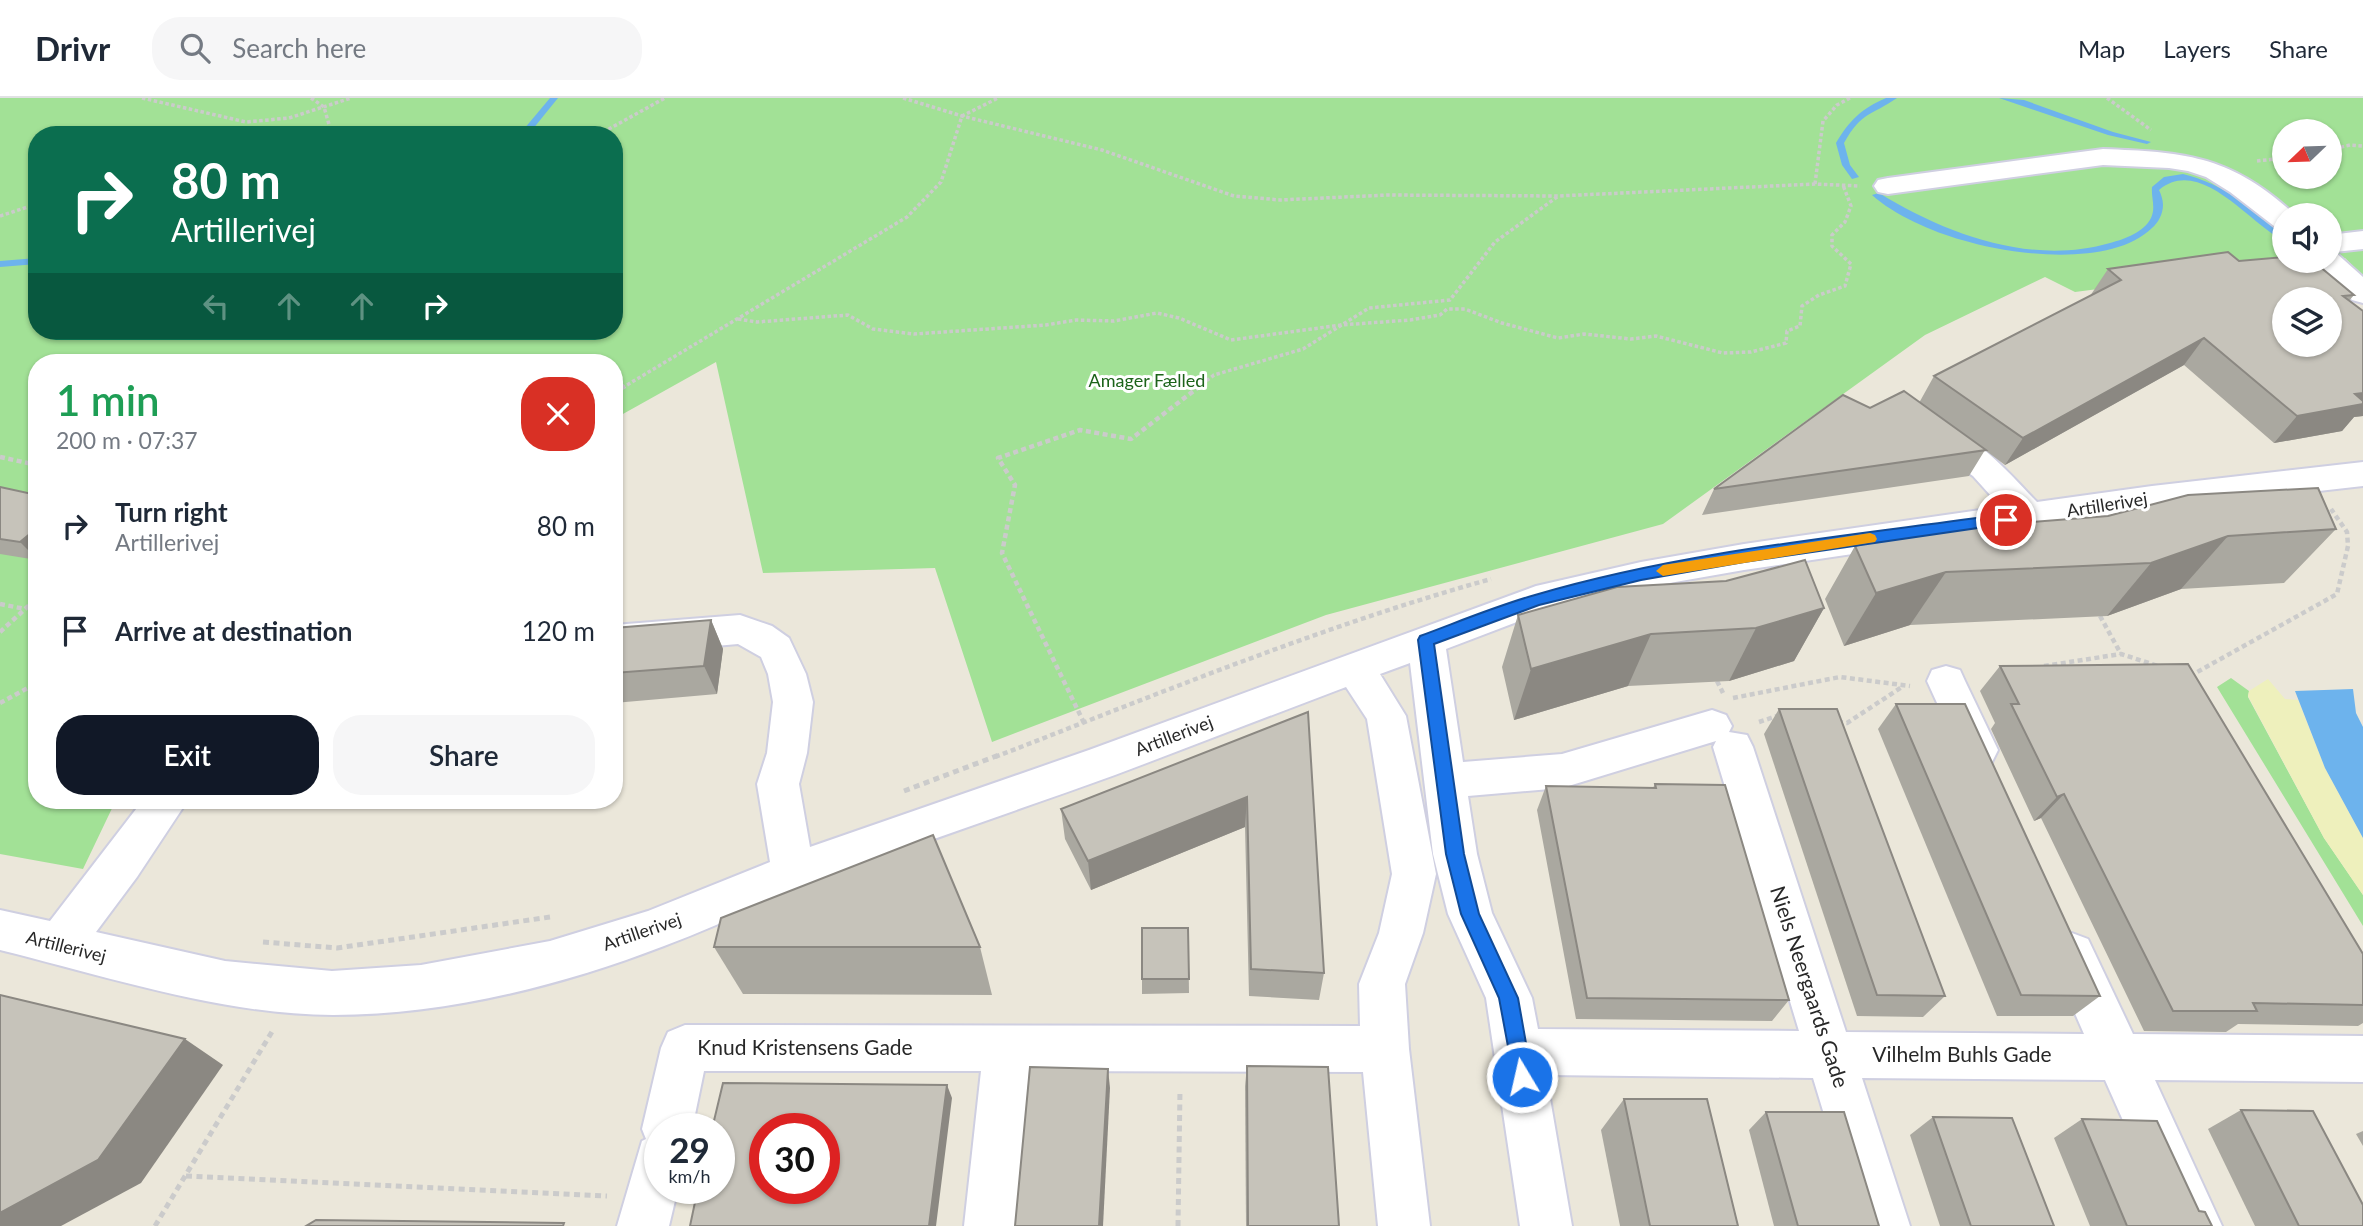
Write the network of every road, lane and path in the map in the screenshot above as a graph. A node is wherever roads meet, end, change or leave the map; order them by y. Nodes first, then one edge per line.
1 (142, 98) edge
2 (311, 98) edge
3 (351, 98) edge
4 (665, 98) edge
5 (903, 98) edge
6 (998, 98) edge
7 (1850, 98) edge
8 (324, 107) junction
9 (962, 116) junction
10 (329, 126) edge
11 (614, 126) edge
12 (2363, 146) edge
13 (2342, 147) edge
14 (1815, 184) junction
15 (1843, 185) junction
16 (1888, 186) joint
17 (1558, 196) junction
18 (28, 207) edge
19 (2272, 211) edge
20 (0, 216) edge
21 (2363, 240) edge
22 (2342, 242) edge
23 (2342, 272) edge
24 (2363, 294) edge
25 (738, 319) junction
26 (1341, 326) junction
27 (623, 389) edge
28 (1904, 411) edge
29 (0, 457) edge
30 (28, 463) edge
31 (2363, 474) edge
32 (2304, 480) junction
33 (2029, 516) junction
34 (0, 604) edge
35 (28, 606) edge
36 (25, 609) junction
37 (2100, 616) edge
38 (0, 632) edge
39 (623, 639) edge
40 (1426, 640) junction
41 (2121, 654) junction
42 (2040, 666) edge
43 (1355, 668) junction
44 (2168, 669) edge
45 (2180, 673) edge
46 (1946, 681) joint
47 (1903, 687) junction
48 (28, 688) edge
49 (0, 703) edge
50 (1787, 716) edge
51 (1835, 722) edge
52 (1084, 723) dead end
53 (1727, 725) junction
54 (1444, 781) junction
55 (1992, 781) edge
56 (161, 809) edge
57 (793, 872) junction
58 (2055, 919) edge
59 (0, 930) edge
60 (59, 945) junction
61 (297, 990) junction
62 (1180, 1047) junction
63 (1007, 1048) junction
64 (1385, 1049) junction
65 (1518, 1052) junction
66 (1830, 1054) junction
67 (2119, 1056) junction
68 (2345, 1058) edge
69 (671, 1113) edge
70 (186, 1175) junction
71 (644, 1194) edge
72 (155, 1226) edge
73 (990, 1226) edge
74 (1178, 1226) edge
75 (1404, 1226) edge
76 (1546, 1226) edge
77 (1884, 1226) edge
78 (2196, 1226) edge

1 - 8 path
2 - 8 path
3 - 8 path
4 - 11 path
5 - 9 path
6 - 9 path
7 - 14 path
8 - 10 path
9 - 17 path
9 - 25 path
12 - 13 path
14 - 15 path
14 - 17 path
15 - 16 path
15 - 26 path
16 - 19 street
17 - 26 path
18 - 20 path
21 - 22 street
23 - 24 street
25 - 26 path
25 - 27 path
26 - 52 path
28 - 33 street
29 - 30 path
31 - 32 street, Artillerivej
32 - 33 street, Artillerivej
32 - 45 path
33 - 40 street, Artillerivej
34 - 36 path
35 - 36 path
36 - 38 path
37 - 41 path
39 - 57 street
40 - 43 street, Artillerivej
40 - 54 street
41 - 42 path
41 - 44 path
43 - 57 street, Artillerivej
43 - 64 street
46 - 47 path
46 - 55 street
47 - 51 path
47 - 53 path
48 - 49 path
50 - 53 path
53 - 54 street
53 - 66 street, Niels Neergaards Gade
54 - 65 street
56 - 60 street
57 - 61 street, Artillerivej
58 - 67 street
59 - 60 street, Artillerivej
60 - 61 street, Artillerivej
61 - 70 path
62 - 63 street, Knud Kristensens Gade
62 - 64 street, Knud Kristensens Gade
62 - 74 path
63 - 69 street, Knud Kristensens Gade
63 - 73 street
64 - 75 street
65 - 66 street, Vilhelm Buhls Gade
65 - 76 street
66 - 67 street, Vilhelm Buhls Gade
66 - 77 street, Niels Neergaards Gade
67 - 68 street, Vilhelm Buhls Gade
67 - 78 street
70 - 71 path
70 - 72 path

